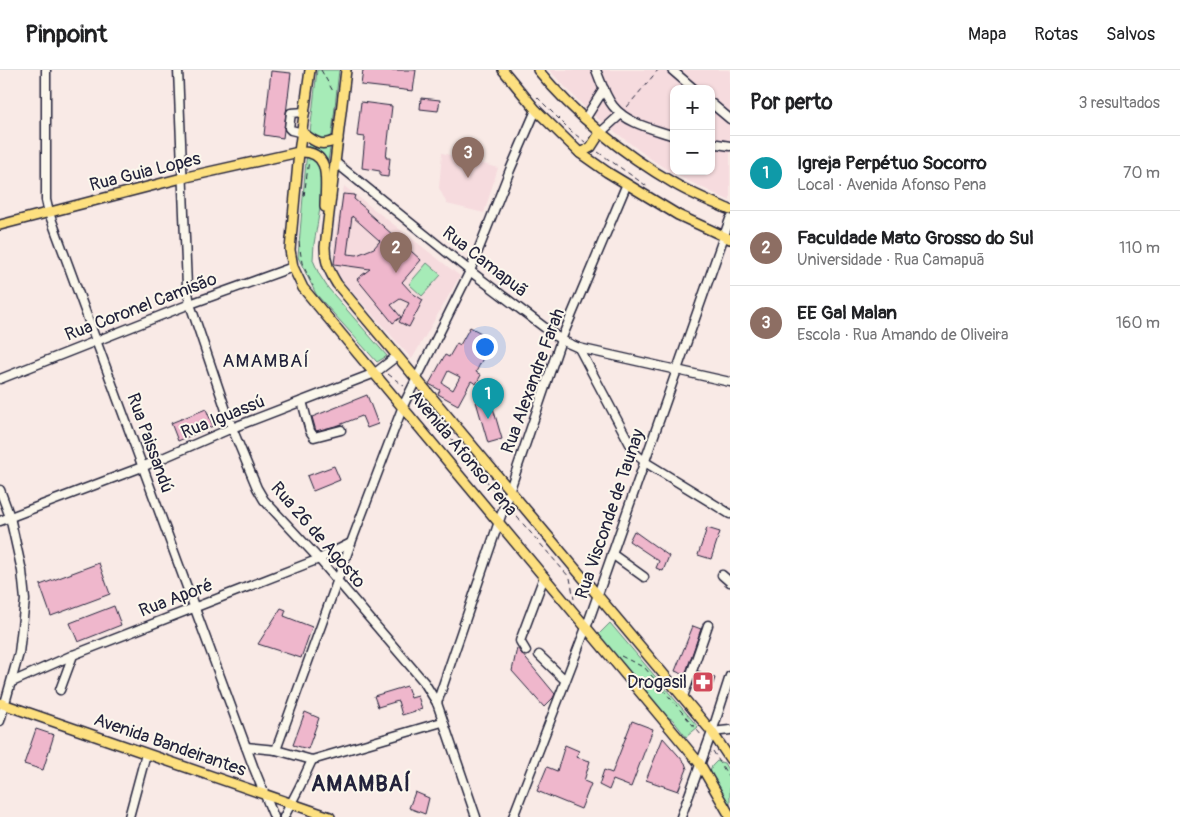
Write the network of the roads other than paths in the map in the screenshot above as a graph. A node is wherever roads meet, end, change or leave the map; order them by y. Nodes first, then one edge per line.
1 (46, 70) edge
2 (178, 70) edge
3 (310, 70) edge
4 (346, 70) edge
5 (503, 70) edge
6 (538, 70) edge
7 (596, 70) edge
8 (672, 70) edge
9 (689, 85) edge
10 (604, 89) junction
11 (715, 106) edge
12 (536, 110) junction
13 (305, 112) junction
14 (621, 114) junction
15 (585, 119) junction
16 (730, 119) edge
17 (303, 133) junction
18 (600, 133) junction
19 (670, 135) edge
20 (338, 139) junction
21 (715, 144) edge
22 (730, 146) edge
23 (300, 152) junction
24 (580, 153) junction
25 (335, 162) junction
26 (182, 178) junction
27 (626, 186) junction
28 (730, 210) edge
29 (49, 213) junction
30 (730, 219) edge
31 (0, 225) edge
32 (727, 238) edge
33 (325, 247) junction
34 (293, 267) junction
35 (470, 271) junction
36 (190, 304) junction
37 (97, 339) junction
38 (561, 340) junction
39 (578, 348) junction
40 (397, 356) junction
41 (676, 370) junction
42 (375, 373) junction
43 (0, 378) edge
44 (416, 379) junction
45 (730, 382) edge
46 (302, 401) junction
47 (403, 406) junction
48 (232, 428) junction
49 (341, 430) dead end
50 (645, 462) junction
51 (142, 467) junction
52 (0, 490) edge
53 (510, 491) junction
54 (730, 514) edge
55 (10, 517) junction
56 (0, 521) edge
57 (499, 521) junction
58 (351, 542) junction
59 (612, 554) junction
60 (320, 559) junction
61 (722, 575) dead end
62 (544, 576) junction
63 (644, 578) dead end
64 (338, 580) junction
65 (730, 582) edge
66 (597, 596) junction
67 (194, 607) junction
68 (708, 625) dead end
69 (586, 627) junction
70 (526, 651) dead end
71 (73, 655) junction
72 (539, 655) dead end
73 (730, 676) edge
74 (565, 680) junction
75 (12, 682) junction
76 (60, 690) dead end
77 (683, 697) junction
78 (436, 703) junction
79 (2, 704) edge
80 (0, 721) edge
81 (442, 722) junction
82 (730, 730) edge
83 (712, 732) junction
84 (246, 747) junction
85 (276, 750) junction
86 (146, 754) junction
87 (730, 759) edge
88 (312, 760) junction
89 (700, 764) junction
90 (264, 794) junction
91 (291, 802) junction
92 (730, 816) edge
93 (129, 817) edge
94 (274, 817) edge
95 (284, 817) edge
96 (330, 817) edge
97 (476, 817) edge
98 (514, 817) edge
99 (681, 817) edge

1 - 29 street, Rua Paissandú
2 - 26 street, Rua 26 de Agosto
3 - 13 main road, Avenida Afonso Pena
4 - 20 main road, Avenida Afonso Pena
5 - 12 main road
6 - 15 main road
7 - 10 street
8 - 9 street
10 - 14 street
10 - 15 street
11 - 16 street
12 - 24 main road
12 - 35 street
13 - 17 main road, Avenida Afonso Pena
13 - 17 street
14 - 18 street
14 - 19 street
15 - 18 main road
17 - 20 main road
17 - 23 main road, Avenida Afonso Pena
18 - 24 main road
18 - 28 main road
20 - 25 main road, Avenida Afonso Pena
21 - 22 street
23 - 26 main road, Rua Guia Lopes
23 - 33 main road
23 - 34 main road, Avenida Afonso Pena
24 - 27 main road
25 - 33 main road, Avenida Afonso Pena
25 - 35 street, Rua Camapuã
26 - 29 main road, Rua Guia Lopes
26 - 36 street, Rua 26 de Agosto
27 - 32 main road
27 - 38 street, Rua Alexandre Farah
29 - 31 main road, Rua Guia Lopes
29 - 37 street, Rua Paissandú
30 - 32 street, Rua Visconde de Taunay
32 - 41 street, Rua Visconde de Taunay
33 - 40 main road, Avenida Afonso Pena
34 - 36 street, Rua Coronel Camisão
34 - 42 main road, Avenida Afonso Pena
35 - 38 street, Rua Camapuã
35 - 44 street
36 - 37 street, Rua Coronel Camisão
36 - 48 street, Rua 26 de Agosto
37 - 43 street, Rua Coronel Camisão
37 - 51 street, Rua Paissandú
38 - 39 street, Rua Camapuã
38 - 53 street, Rua Alexandre Farah
39 - 41 street, Rua Camapuã
39 - 50 street
40 - 42 street, Rua Iguassú
40 - 44 main road, Avenida Afonso Pena
41 - 45 street, Rua Camapuã
41 - 50 street, Rua Visconde de Taunay
42 - 46 street, Rua Iguassú
42 - 47 main road, Avenida Afonso Pena
44 - 47 street
44 - 53 main road, Avenida Afonso Pena
46 - 48 street, Rua Iguassú
46 - 49 street
47 - 57 main road, Avenida Afonso Pena
47 - 58 street
48 - 51 street, Rua Iguassú
48 - 60 street, Rua 26 de Agosto
50 - 54 street
50 - 59 street, Rua Visconde de Taunay
51 - 55 street, Rua Iguassú
51 - 67 street, Rua Paissandú
52 - 55 street
53 - 57 street, Rua Alexandre Farah
53 - 66 main road, Avenida Afonso Pena
55 - 56 street, Rua Iguassú
55 - 75 street
57 - 62 main road, Avenida Afonso Pena
57 - 78 street, Rua Alexandre Farah
58 - 60 street, Rua Aporé
58 - 64 street
59 - 63 street
59 - 66 street, Rua Visconde de Taunay
60 - 64 street, Rua 26 de Agosto
60 - 67 street, Rua Aporé
61 - 65 street
62 - 69 main road, Avenida Afonso Pena
62 - 70 street
64 - 78 street, Rua 26 de Agosto
64 - 85 street
66 - 69 street, Rua Visconde de Taunay
66 - 77 main road, Avenida Afonso Pena
67 - 71 street, Rua Aporé
67 - 84 street, Rua Paissandú
68 - 77 street
69 - 74 street, Rua Visconde de Taunay
69 - 89 main road, Avenida Afonso Pena
71 - 75 street, Rua Aporé
71 - 76 street
72 - 74 street
73 - 83 street
74 - 98 street, Rua Visconde de Taunay
75 - 79 street
77 - 83 main road, Avenida Afonso Pena
78 - 81 street, Rua 26 de Agosto
79 - 80 street
79 - 86 main road, Avenida Bandeirantes
81 - 88 street
81 - 97 street, Rua 26 de Agosto
82 - 83 street
83 - 87 main road, Avenida Afonso Pena
83 - 89 street
84 - 85 street
84 - 90 street, Rua Paissandú
85 - 88 street
86 - 90 main road, Avenida Bandeirantes
86 - 93 street
88 - 91 street
89 - 92 main road, Avenida Afonso Pena
89 - 99 street
90 - 91 main road, Avenida Bandeirantes
90 - 94 street, Rua Paissandú
91 - 95 street
91 - 96 main road, Avenida Bandeirantes

